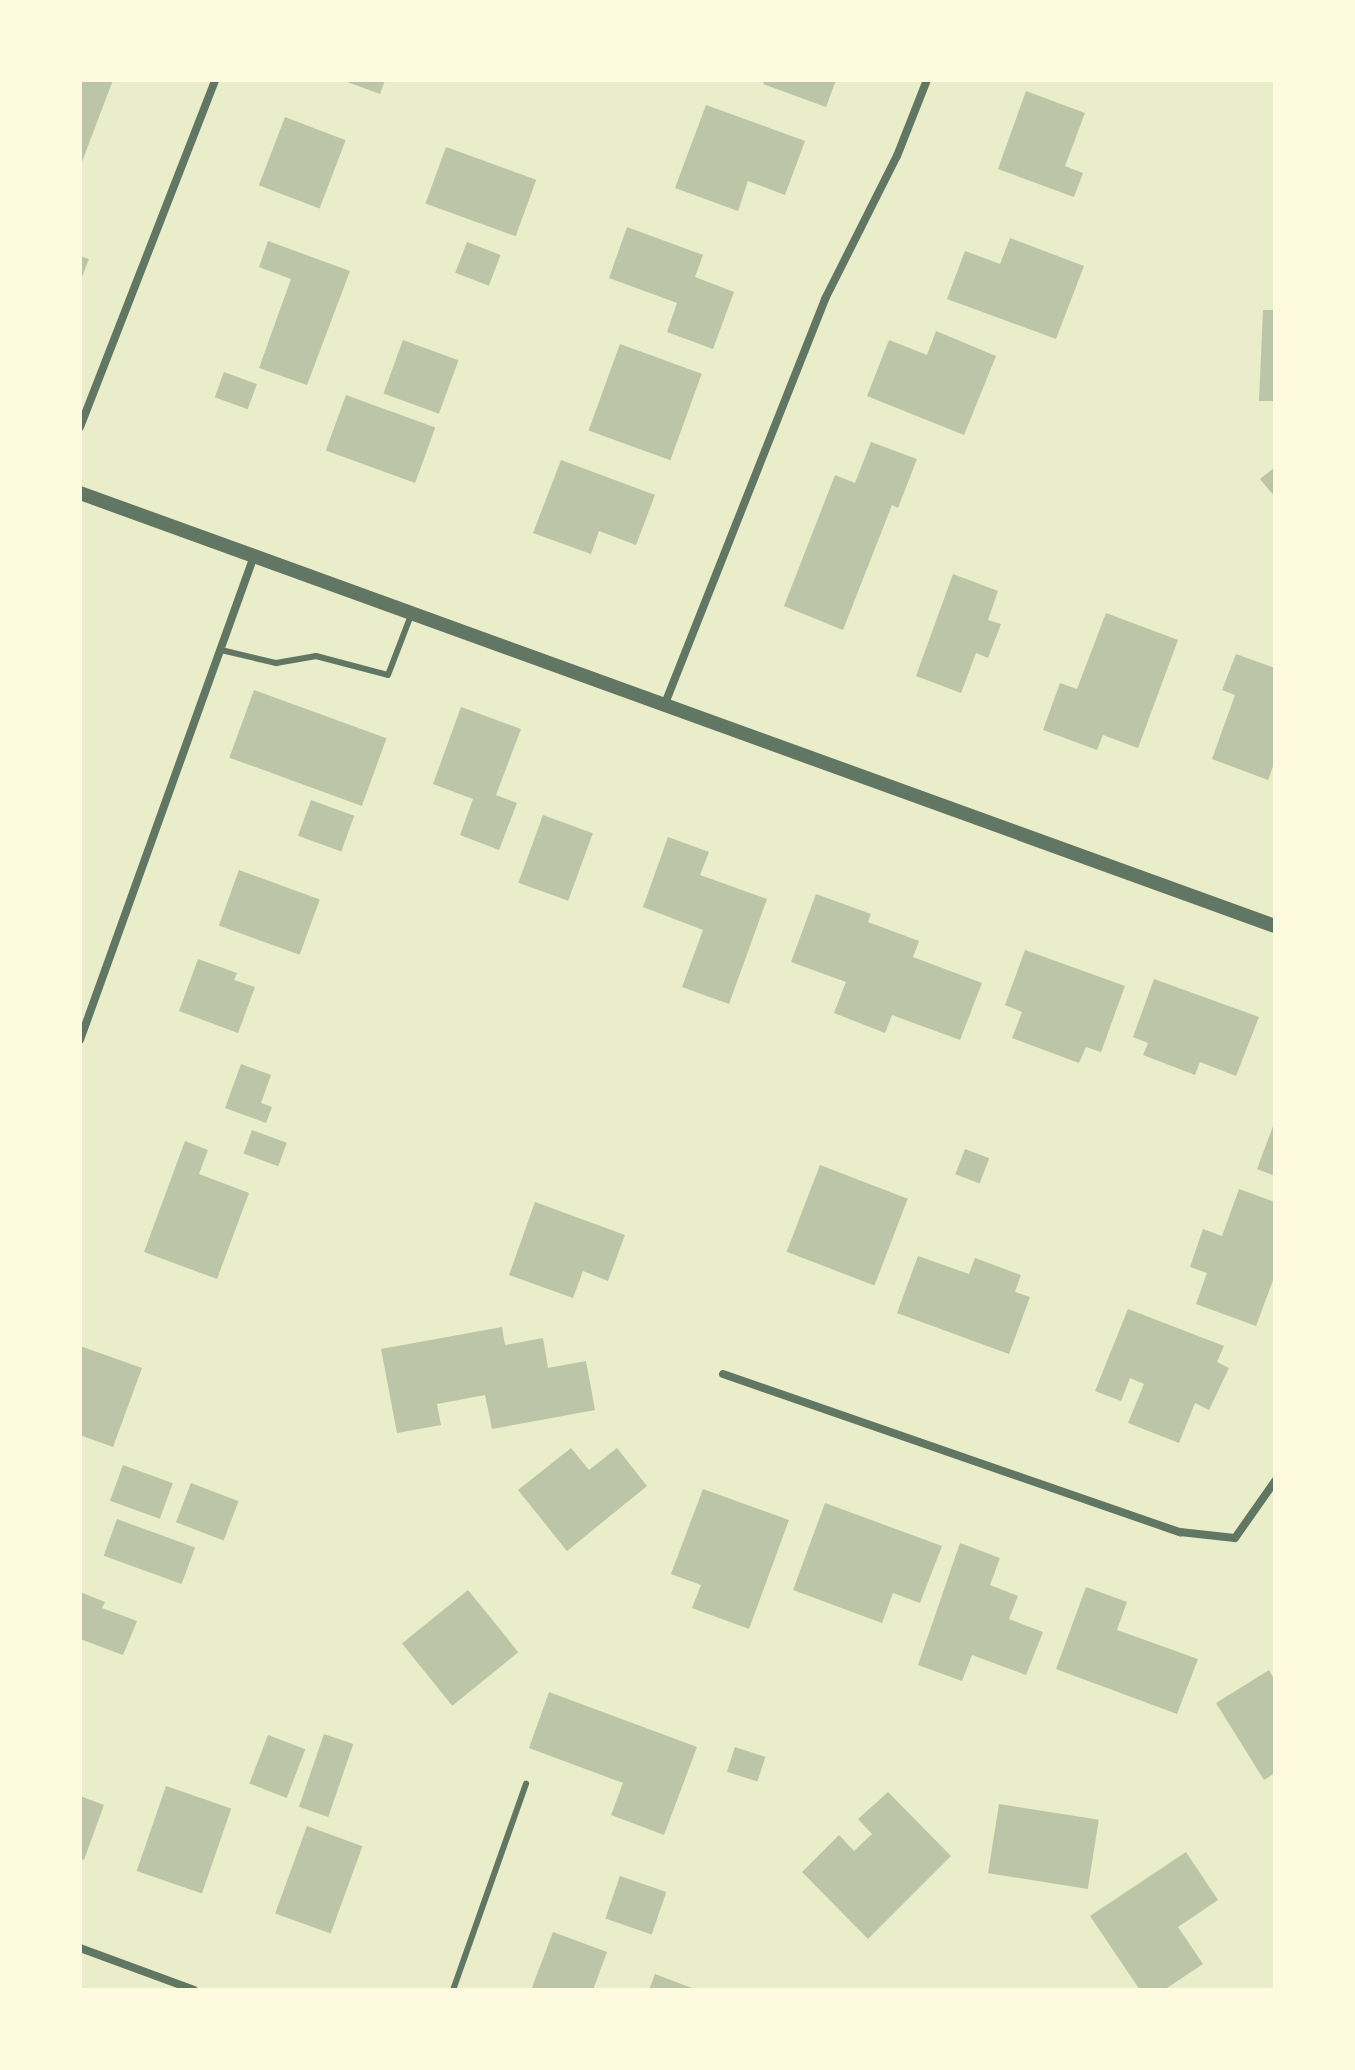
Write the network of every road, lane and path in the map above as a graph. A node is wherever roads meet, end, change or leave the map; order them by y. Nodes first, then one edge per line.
1 (215, 80) edge
2 (927, 80) edge
3 (80, 427) edge
4 (80, 493) edge
5 (254, 556) junction
6 (411, 614) junction
7 (221, 650) junction
8 (663, 706) junction
9 (1275, 926) edge
10 (83, 1020) edge
11 (80, 1040) edge
12 (723, 1374) dead end
13 (1275, 1481) edge
14 (526, 1784) dead end
15 (80, 1948) edge
16 (194, 1990) edge
17 (453, 1990) edge

1 - 3 street
2 - 8 street
4 - 5 street
5 - 6 street
5 - 7 street
6 - 7 lane
6 - 8 street
7 - 10 street
8 - 9 street
10 - 11 street
12 - 13 street
14 - 17 lane
15 - 16 street

